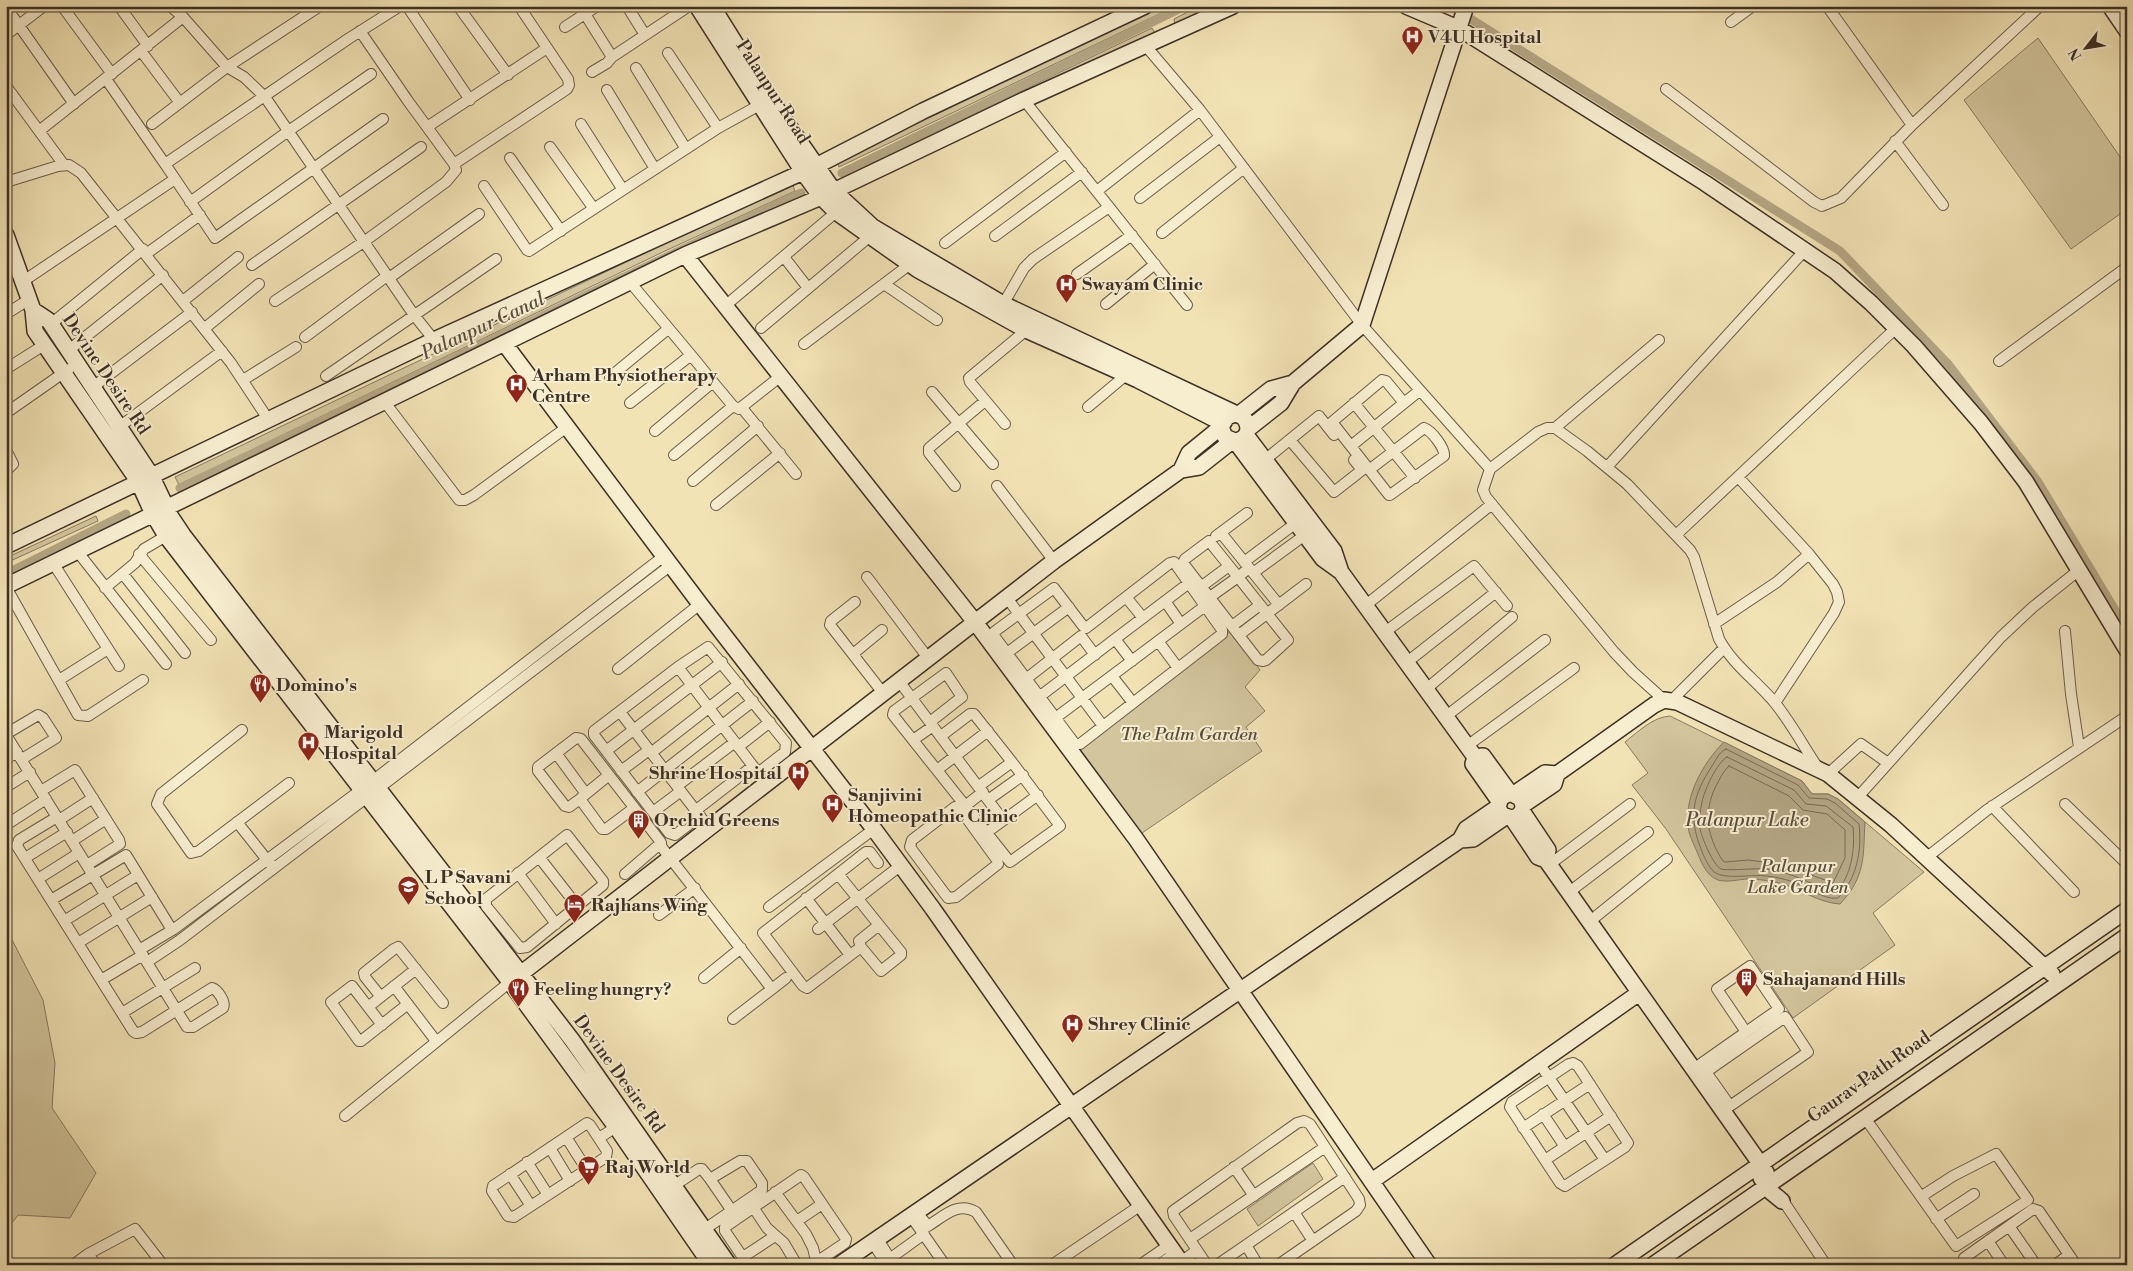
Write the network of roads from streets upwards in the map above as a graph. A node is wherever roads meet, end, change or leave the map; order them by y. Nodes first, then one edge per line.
1 (44, 6) edge
2 (62, 6) edge
3 (119, 6) edge
4 (170, 6) edge
5 (320, 6) edge
6 (400, 6) edge
7 (407, 6) edge
8 (458, 6) edge
9 (518, 6) edge
10 (597, 6) edge
11 (627, 6) edge
12 (689, 6) edge
13 (697, 6) edge
14 (712, 6) edge
15 (1146, 6) edge
16 (1233, 6) edge
17 (1406, 6) edge
18 (1753, 6) edge
19 (1827, 6) edge
20 (2040, 6) edge
21 (2110, 6) edge
22 (6, 7) edge
23 (674, 10) edge
24 (585, 14) junction
25 (1463, 17) edge
26 (183, 18) junction
27 (1731, 22) dead end
28 (18, 26) junction
29 (565, 27) dead end
30 (360, 31) junction
31 (2127, 31) edge
32 (6, 35) edge
33 (645, 35) junction
34 (1145, 45) junction
35 (547, 48) junction
36 (144, 49) junction
37 (668, 53) dead end
38 (612, 58) junction
39 (740, 63) junction
40 (227, 67) junction
41 (636, 68) dead end
42 (592, 72) dead end
43 (371, 74) dead end
44 (508, 75) junction
45 (109, 76) junction
46 (6, 86) edge
47 (607, 90) dead end
48 (1666, 90) dead end
49 (265, 97) junction
50 (470, 100) junction
51 (1024, 100) junction
52 (765, 102) junction
53 (74, 104) junction
54 (180, 104) junction
55 (1200, 110) junction
56 (383, 120) dead end
57 (152, 124) dead end
58 (581, 124) dead end
59 (1912, 125) junction
60 (427, 127) junction
61 (718, 128) junction
62 (39, 131) junction
63 (287, 132) junction
64 (1220, 136) junction
65 (1896, 141) junction
66 (421, 146) dead end
67 (550, 147) dead end
68 (686, 149) junction
69 (1066, 152) junction
70 (510, 158) dead end
71 (165, 164) junction
72 (454, 164) junction
73 (64, 165) junction
74 (1244, 168) junction
75 (313, 169) junction
76 (655, 169) junction
77 (809, 169) junction
78 (1082, 172) junction
79 (175, 179) junction
80 (6, 182) edge
81 (484, 186) dead end
82 (623, 190) junction
83 (1097, 191) junction
84 (828, 194) junction
85 (1140, 198) dead end
86 (190, 202) junction
87 (338, 205) junction
88 (1943, 205) dead end
89 (1109, 207) junction
90 (841, 208) junction
91 (594, 209) junction
92 (480, 214) dead end
93 (200, 215) junction
94 (116, 217) junction
95 (561, 231) junction
96 (1162, 233) dead end
97 (6, 235) edge
98 (1132, 235) junction
99 (995, 236) dead end
100 (869, 237) junction
101 (365, 242) junction
102 (945, 243) dead end
103 (1805, 250) junction
104 (9, 252) edge
105 (144, 252) junction
106 (685, 255) junction
107 (238, 257) dead end
108 (784, 257) junction
109 (496, 259) dead end
110 (915, 260) junction
111 (1155, 264) junction
112 (252, 265) dead end
113 (2127, 267) edge
114 (1077, 274) dead end
115 (162, 275) junction
116 (388, 277) junction
117 (22, 282) junction
118 (630, 282) junction
119 (260, 284) dead end
120 (884, 284) junction
121 (808, 288) junction
122 (183, 301) junction
123 (275, 301) dead end
124 (1106, 304) dead end
125 (30, 305) junction
126 (1187, 305) dead end
127 (725, 306) junction
128 (1000, 310) junction
129 (192, 312) junction
130 (6, 314) edge
131 (414, 315) junction
132 (937, 320) dead end
133 (51, 324) junction
134 (1032, 326) junction
135 (1362, 326) junction
136 (205, 328) junction
137 (761, 328) dead end
138 (1896, 328) junction
139 (668, 329) junction
140 (305, 337) dead end
141 (434, 340) junction
142 (1659, 340) dead end
143 (504, 343) junction
144 (804, 344) dead end
145 (44, 345) junction
146 (296, 347) dead end
147 (69, 350) junction
148 (222, 351) junction
149 (691, 355) junction
150 (1999, 361) dead end
151 (78, 364) junction
152 (6, 369) edge
153 (64, 373) junction
154 (1136, 375) junction
155 (326, 376) dead end
156 (781, 376) junction
157 (610, 377) dead end
158 (243, 380) junction
159 (713, 382) junction
160 (1293, 383) junction
161 (93, 387) junction
162 (1419, 391) junction
163 (932, 392) dead end
164 (384, 401) junction
165 (986, 401) junction
166 (630, 403) dead end
167 (1354, 403) junction
168 (1404, 403) junction
169 (737, 407) junction
170 (1088, 407) dead end
171 (6, 413) edge
172 (1236, 415) junction
173 (268, 419) junction
174 (959, 423) junction
175 (1005, 424) dead end
176 (1222, 425) junction
177 (758, 426) junction
178 (120, 427) junction
179 (566, 427) junction
180 (1374, 428) junction
181 (1555, 428) junction
182 (655, 431) dead end
183 (1240, 437) junction
184 (1290, 440) junction
185 (1351, 446) junction
186 (6, 450) edge
187 (1394, 452) junction
188 (780, 453) junction
189 (674, 455) dead end
190 (993, 464) dead end
191 (1260, 464) junction
192 (1607, 467) junction
193 (1490, 469) junction
194 (1181, 470) junction
195 (1369, 470) junction
196 (6, 471) edge
197 (796, 474) dead end
198 (1738, 477) junction
199 (145, 478) junction
200 (1415, 478) junction
201 (693, 481) dead end
202 (955, 486) dead end
203 (997, 486) dead end
204 (1492, 504) junction
205 (716, 505) dead end
206 (159, 510) junction
207 (1247, 513) dead end
208 (1306, 525) junction
209 (1221, 533) junction
210 (1676, 535) junction
211 (166, 536) junction
212 (1209, 541) junction
213 (1270, 543) junction
214 (6, 546) edge
215 (77, 551) junction
216 (139, 554) junction
217 (1278, 554) junction
218 (1809, 554) junction
219 (668, 560) junction
220 (1054, 561) junction
221 (53, 563) junction
222 (1229, 566) junction
223 (1249, 568) junction
224 (2079, 570) junction
225 (123, 574) junction
226 (867, 577) dead end
227 (1238, 577) junction
228 (1189, 583) junction
229 (1306, 584) dead end
230 (1202, 586) junction
231 (6, 587) edge
232 (105, 588) junction
233 (1496, 592) junction
234 (1126, 597) junction
235 (1007, 598) junction
236 (1165, 601) junction
237 (855, 602) dead end
238 (1208, 602) junction
239 (700, 604) junction
240 (1260, 605) junction
241 (1280, 605) junction
242 (1366, 605) junction
243 (1507, 606) dead end
244 (1069, 607) junction
245 (1018, 614) junction
246 (1268, 614) junction
247 (1143, 618) junction
248 (1512, 618) dead end
249 (976, 622) junction
250 (1181, 624) junction
251 (1714, 624) junction
252 (1232, 626) junction
253 (882, 630) dead end
254 (2065, 631) dead end
255 (1083, 632) junction
256 (1385, 632) junction
257 (1033, 633) junction
258 (1239, 635) junction
259 (1115, 639) junction
260 (211, 640) dead end
261 (1545, 640) dead end
262 (1158, 641) junction
263 (1724, 648) junction
264 (108, 649) junction
265 (2127, 650) edge
266 (186, 653) dead end
267 (1007, 653) junction
268 (853, 654) junction
269 (1095, 655) junction
270 (928, 658) junction
271 (1052, 658) junction
272 (1132, 661) junction
273 (722, 662) junction
274 (1406, 663) junction
275 (166, 664) dead end
276 (119, 666) dead end
277 (678, 667) junction
278 (1178, 668) junction
279 (1574, 668) dead end
280 (618, 669) dead end
281 (1066, 676) junction
282 (1112, 676) junction
283 (1026, 679) junction
284 (59, 680) junction
285 (142, 680) dead end
286 (899, 681) junction
287 (739, 684) junction
288 (691, 685) junction
289 (1426, 690) junction
290 (883, 693) junction
291 (912, 697) junction
292 (1040, 697) junction
293 (1082, 698) junction
294 (753, 700) junction
295 (1668, 700) junction
296 (1132, 703) junction
297 (1775, 703) junction
298 (709, 708) junction
299 (620, 712) junction
300 (2127, 716) edge
301 (1445, 717) junction
302 (1053, 721) junction
303 (770, 722) junction
304 (932, 724) junction
305 (722, 725) junction
306 (1102, 726) junction
307 (242, 730) dead end
308 (633, 730) junction
309 (988, 731) junction
310 (6, 734) edge
311 (941, 736) junction
312 (913, 740) junction
313 (737, 744) junction
314 (2079, 747) junction
315 (812, 748) junction
316 (606, 751) junction
317 (650, 752) junction
318 (1471, 752) junction
319 (556, 753) junction
320 (19, 756) junction
321 (956, 756) junction
322 (6, 759) edge
323 (1012, 762) junction
324 (1888, 763) junction
325 (664, 770) junction
326 (937, 770) junction
327 (622, 771) junction
328 (30, 772) junction
329 (1823, 772) junction
330 (759, 774) junction
331 (609, 775) junction
332 (1023, 775) junction
333 (288, 783) dead end
334 (6, 787) edge
335 (370, 789) junction
336 (679, 789) junction
337 (637, 792) junction
338 (983, 793) junction
339 (44, 795) junction
340 (1038, 795) junction
341 (583, 796) junction
342 (1858, 797) junction
343 (93, 798) junction
344 (1630, 804) dead end
345 (2065, 804) dead end
346 (965, 806) junction
347 (1511, 806) junction
348 (1992, 806) junction
349 (634, 808) junction
350 (653, 812) junction
351 (58, 818) junction
352 (701, 818) junction
353 (106, 819) junction
354 (1003, 820) junction
355 (237, 822) junction
356 (324, 823) junction
357 (6, 825) edge
358 (874, 829) junction
359 (1648, 832) dead end
360 (986, 833) junction
361 (69, 837) junction
362 (660, 845) junction
363 (79, 853) junction
364 (539, 856) junction
365 (671, 857) junction
366 (25, 858) junction
367 (1926, 858) junction
368 (1667, 859) dead end
369 (267, 860) junction
370 (1548, 862) junction
371 (878, 863) dead end
372 (2127, 864) edge
373 (87, 865) junction
374 (900, 866) junction
375 (273, 868) junction
376 (518, 873) junction
377 (93, 874) junction
378 (138, 874) junction
379 (625, 874) dead end
380 (838, 874) junction
381 (38, 879) junction
382 (695, 888) junction
383 (2074, 892) dead end
384 (1568, 893) junction
385 (105, 895) junction
386 (152, 897) junction
387 (806, 898) junction
388 (948, 898) junction
389 (858, 899) junction
390 (51, 900) junction
391 (578, 907) junction
392 (769, 907) dead end
393 (933, 909) junction
394 (2127, 910) edge
395 (659, 915) dead end
396 (119, 917) junction
397 (566, 917) junction
398 (186, 919) junction
399 (2127, 919) edge
400 (64, 921) junction
401 (1588, 922) junction
402 (556, 924) junction
403 (879, 925) junction
404 (822, 926) junction
405 (172, 930) junction
406 (194, 930) junction
407 (576, 931) junction
408 (2127, 936) edge
409 (78, 943) junction
410 (861, 947) junction
411 (741, 948) junction
412 (2127, 948) edge
413 (143, 955) junction
414 (850, 955) junction
415 (195, 968) dead end
416 (416, 969) junction
417 (2052, 974) junction
418 (516, 977) junction
419 (704, 978) dead end
420 (786, 978) dead end
421 (101, 980) junction
422 (394, 986) junction
423 (163, 988) junction
424 (772, 989) junction
425 (1240, 991) junction
426 (1639, 993) junction
427 (381, 997) junction
428 (443, 1003) dead end
429 (408, 1004) junction
430 (368, 1007) junction
431 (176, 1010) junction
432 (122, 1013) junction
433 (733, 1019) dead end
434 (382, 1024) junction
435 (1746, 1032) junction
436 (436, 1041) junction
437 (1540, 1063) junction
438 (1699, 1073) junction
439 (1549, 1077) junction
440 (1590, 1084) junction
441 (1564, 1100) junction
442 (1072, 1105) junction
443 (1543, 1114) junction
444 (345, 1116) dead end
445 (1611, 1116) junction
446 (1868, 1122) junction
447 (616, 1127) junction
448 (1523, 1128) junction
449 (1586, 1133) junction
450 (566, 1137) junction
451 (599, 1138) junction
452 (1325, 1147) junction
453 (1565, 1147) junction
454 (550, 1148) junction
455 (1350, 1150) junction
456 (1544, 1160) junction
457 (1605, 1160) junction
458 (1334, 1161) junction
459 (527, 1162) junction
460 (1234, 1167) junction
461 (587, 1170) junction
462 (510, 1174) junction
463 (1345, 1177) junction
464 (1766, 1178) junction
465 (710, 1179) junction
466 (570, 1181) junction
467 (1372, 1181) junction
468 (674, 1185) junction
469 (775, 1192) junction
470 (1974, 1194) dead end
471 (548, 1195) junction
472 (1254, 1196) junction
473 (1922, 1196) junction
474 (822, 1204) junction
475 (1141, 1205) junction
476 (531, 1206) junction
477 (753, 1207) junction
478 (732, 1211) junction
479 (1294, 1212) junction
480 (913, 1213) junction
481 (1936, 1219) junction
482 (797, 1221) junction
483 (2009, 1226) junction
484 (705, 1229) junction
485 (924, 1234) junction
486 (775, 1236) junction
487 (1190, 1239) junction
488 (874, 1240) junction
489 (1312, 1241) junction
490 (1988, 1241) junction
491 (1246, 1245) junction
492 (1198, 1252) junction
493 (88, 1254) junction
494 (2069, 1254) junction
495 (1178, 1258) edge
496 (746, 1261) edge
497 (889, 1261) edge
498 (1008, 1263) edge
499 (815, 1264) edge
500 (73, 1265) edge
501 (96, 1265) edge
502 (163, 1265) edge
503 (712, 1265) edge
504 (729, 1265) edge
505 (797, 1265) edge
506 (839, 1265) edge
507 (945, 1265) edge
508 (1052, 1265) edge
509 (1140, 1265) edge
510 (1159, 1265) edge
511 (1207, 1265) edge
512 (1217, 1265) edge
513 (1258, 1265) edge
514 (1278, 1265) edge
515 (1429, 1265) edge
516 (1615, 1265) edge
517 (1631, 1265) edge
518 (1652, 1265) edge
519 (1665, 1265) edge
520 (1826, 1265) edge
521 (1962, 1265) edge
522 (2004, 1265) edge
523 (2036, 1265) edge
524 (2055, 1265) edge
525 (2076, 1265) edge

1 - 28 street
2 - 45 street
3 - 36 street
4 - 26 street
5 - 40 street
6 - 30 street
7 - 50 street
8 - 44 street
9 - 35 street
10 - 24 street
11 - 33 street
12 - 23 street
13 - 39 street, Palanpur Road
14 - 39 street
15 - 77 street
16 - 34 street
17 - 25 street
18 - 27 street
19 - 59 street
20 - 59 street
21 - 31 street
22 - 28 street
23 - 33 street
24 - 29 street
24 - 38 street
25 - 103 street
25 - 135 street
26 - 36 street
26 - 40 street
28 - 32 street
28 - 53 street
30 - 49 street
30 - 60 street
33 - 38 street
34 - 51 street
34 - 55 street
35 - 44 street
35 - 72 street
36 - 45 street
36 - 54 street
37 - 61 street
38 - 42 street
39 - 52 street, Palanpur Road
40 - 49 street
40 - 54 street
41 - 68 street
43 - 63 street
44 - 50 street
45 - 53 street
45 - 71 street
46 - 62 street
47 - 76 street
48 - 65 street
49 - 63 street
49 - 71 street
50 - 60 street
51 - 69 street
51 - 84 street
52 - 61 street
52 - 77 street, Palanpur Road
53 - 62 street
54 - 57 street
55 - 64 street
55 - 83 street
56 - 75 street
58 - 82 street
59 - 65 street
60 - 72 street
61 - 68 street
62 - 73 street
63 - 75 street
63 - 86 street
64 - 74 street
64 - 85 street
65 - 88 street
66 - 87 street
67 - 91 street
68 - 76 street
69 - 78 street
69 - 102 street
70 - 95 street
71 - 79 street
72 - 101 street
73 - 80 street
73 - 94 street
74 - 96 street
74 - 135 street
75 - 87 street
75 - 93 street
76 - 82 street
77 - 84 street, Palanpur Road
77 - 141 street
78 - 83 street
78 - 99 street
79 - 86 street
79 - 94 street
81 - 95 street
82 - 91 street
83 - 89 street
84 - 90 street, Palanpur Road
84 - 106 street
86 - 93 street
87 - 101 street
87 - 112 street
89 - 98 street
89 - 128 street
90 - 100 street
90 - 108 street
90 - 110 street
91 - 95 street
92 - 116 street
93 - 105 street
94 - 105 street
94 - 117 street
97 - 104 street
98 - 111 street
98 - 114 street
100 - 110 street
100 - 121 street
101 - 116 street
101 - 123 street
103 - 138 street
103 - 192 street
104 - 117 street
105 - 115 street
105 - 133 street
106 - 118 street
106 - 127 street
107 - 122 street
108 - 121 street
108 - 127 street
109 - 131 street
110 - 120 street
110 - 128 street
111 - 124 street
111 - 126 street
113 - 150 street
115 - 122 street
115 - 147 street
116 - 131 street
116 - 140 street
117 - 125 street
118 - 139 street
118 - 143 street
119 - 136 street
120 - 132 street
120 - 144 street
121 - 137 street
122 - 129 street
125 - 130 street
125 - 133 street, Devine Desire Rd
125 - 145 street, Devine Desire Rd
127 - 156 street
128 - 134 street
129 - 136 street
129 - 161 street
131 - 141 street
131 - 155 street
133 - 147 street, Devine Desire Rd
134 - 154 street
134 - 165 street
135 - 160 street
135 - 162 street
136 - 148 street
138 - 198 street
138 - 224 street
139 - 149 street
139 - 157 street
141 - 173 street
142 - 181 street
143 - 164 street
143 - 179 street
145 - 152 street
145 - 153 street, Devine Desire Rd
146 - 158 street
147 - 151 street, Devine Desire Rd
148 - 158 street
148 - 178 street
149 - 159 street
149 - 166 street
151 - 153 street
151 - 161 street, Devine Desire Rd
153 - 171 street
153 - 199 street, Devine Desire Rd
154 - 170 street
154 - 172 street
154 - 176 street
156 - 169 street
156 - 249 street
158 - 173 street
159 - 169 street
159 - 182 street
160 - 172 street
160 - 183 street
161 - 178 street, Devine Desire Rd
162 - 168 street
162 - 193 street
163 - 174 street
164 - 179 street
164 - 206 street
165 - 174 street
165 - 175 street
167 - 168 street
167 - 180 street
167 - 185 street
168 - 180 street
169 - 177 street
169 - 189 street
172 - 176 street
172 - 183 street
173 - 199 street
174 - 190 street
174 - 202 street
176 - 183 street
176 - 194 street
177 - 188 street
177 - 201 street
178 - 199 street, Devine Desire Rd
179 - 219 street
180 - 185 street
180 - 187 street
181 - 192 street
181 - 193 street
183 - 191 street
183 - 194 street
184 - 184 street
184 - 191 street
185 - 195 street
186 - 196 street
187 - 195 street
187 - 200 street
187 - 200 street
188 - 197 street
188 - 205 street
191 - 208 street
192 - 210 street
193 - 204 street
194 - 220 street
195 - 200 street
198 - 210 street
198 - 218 street
199 - 206 street, Devine Desire Rd
199 - 214 street
203 - 220 street
204 - 242 street
204 - 295 street
206 - 211 street, Devine Desire Rd
206 - 215 street
206 - 335 street, Devine Desire Rd
207 - 209 street
208 - 213 street
208 - 217 street
208 - 242 street
209 - 212 street
209 - 223 street
210 - 251 street
211 - 216 street
211 - 335 street, Devine Desire Rd
212 - 222 street
212 - 230 street
213 - 217 street
213 - 223 street
215 - 221 street
215 - 232 street
216 - 225 street
216 - 260 street
217 - 223 street
218 - 251 street
218 - 297 street
219 - 239 street
219 - 335 street
220 - 235 street
221 - 231 street
221 - 264 street
222 - 227 street
222 - 230 street
223 - 227 street
223 - 241 street
224 - 265 street
224 - 324 street
225 - 232 street
225 - 266 street
226 - 270 street
227 - 238 street
227 - 240 street
228 - 234 street
228 - 236 street
228 - 238 street
229 - 241 street
230 - 238 street
231 - 284 street
232 - 275 street
233 - 243 street
233 - 256 street
233 - 274 street
234 - 247 street
234 - 255 street
235 - 245 street
235 - 249 street
236 - 247 street
236 - 250 street
237 - 268 street
238 - 250 street
238 - 252 street
238 - 278 street
239 - 280 street
239 - 315 street
240 - 246 street
240 - 252 street
241 - 246 street
242 - 256 street
244 - 245 street
244 - 255 street
244 - 257 street
245 - 257 street
245 - 267 street
246 - 258 street
246 - 258 street
247 - 259 street
248 - 289 street
249 - 270 street
249 - 302 street
250 - 262 street
251 - 263 street
252 - 258 street
253 - 268 street
254 - 314 street
255 - 269 street
255 - 271 street
256 - 274 street
257 - 267 street
257 - 271 street
259 - 269 street
259 - 272 street
261 - 301 street
262 - 272 street
262 - 278 street
263 - 295 street
263 - 297 street
264 - 276 street
264 - 284 street
267 - 283 street
268 - 290 street
269 - 281 street
270 - 286 street
271 - 281 street
271 - 283 street
272 - 282 street
273 - 277 street
273 - 287 street
273 - 288 street
274 - 289 street
277 - 288 street
277 - 299 street
278 - 296 street
279 - 318 street
281 - 292 street
281 - 293 street
282 - 293 street
282 - 296 street
283 - 292 street
284 - 285 street
286 - 290 street
286 - 291 street
287 - 294 street
287 - 298 street
288 - 298 street
288 - 308 street
289 - 301 street
290 - 315 street
291 - 304 street
291 - 304 street
291 - 312 street
292 - 302 street
293 - 302 street
293 - 306 street
294 - 303 street
294 - 305 street
295 - 329 street
295 - 347 street
296 - 306 street
297 - 329 street
298 - 305 street
298 - 317 street
299 - 308 street
299 - 316 street
300 - 314 street
301 - 318 street
302 - 306 street
302 - 425 street
303 - 313 street
303 - 330 street
304 - 311 street
304 - 312 street
305 - 313 street
305 - 325 street
307 - 355 street
308 - 316 street
308 - 317 street
309 - 311 street
309 - 321 street
309 - 323 street
310 - 320 street
310 - 320 street
311 - 321 street
312 - 326 street
313 - 330 street
313 - 336 street
314 - 348 street
315 - 330 street
315 - 358 street
316 - 327 street
317 - 325 street
317 - 327 street
318 - 347 street
319 - 331 street
319 - 341 street
319 - 341 street
320 - 322 street
320 - 328 street
321 - 326 street
321 - 338 street
323 - 332 street
323 - 338 street
324 - 329 street
324 - 342 street
325 - 336 street
325 - 337 street
326 - 346 street
327 - 337 street
328 - 334 street
328 - 339 street
329 - 342 street
330 - 352 street
330 - 352 street
331 - 341 street
331 - 349 street
332 - 338 street
332 - 340 street
333 - 355 street
335 - 356 street
335 - 418 street, Devine Desire Rd
336 - 350 street
336 - 352 street
337 - 350 street
338 - 346 street
338 - 354 street
339 - 343 street
339 - 351 street
339 - 357 street
340 - 354 street
340 - 360 street
341 - 349 street
342 - 367 street
343 - 351 street
343 - 353 street
344 - 370 street
345 - 372 street
346 - 360 street
347 - 370 street
347 - 425 street
348 - 367 street
348 - 383 street
349 - 362 street
350 - 352 street
351 - 361 street
351 - 366 street
352 - 365 street
353 - 361 street
353 - 373 street
354 - 360 street
355 - 369 street
356 - 369 street
356 - 375 street
358 - 374 street
358 - 392 street
359 - 384 street
361 - 363 street
361 - 366 street
362 - 365 street
362 - 379 street
363 - 373 street
363 - 381 street
364 - 376 street
364 - 391 street
364 - 391 street
365 - 382 street
365 - 407 street
366 - 381 street
367 - 417 street
368 - 401 street
369 - 375 street
369 - 398 street
370 - 384 street
371 - 380 street
373 - 377 street
374 - 389 street
374 - 393 street
375 - 406 street
376 - 402 street
376 - 402 street
377 - 378 street
377 - 385 street
377 - 390 street
378 - 385 street
378 - 386 street
380 - 387 street
380 - 389 street
381 - 390 street
382 - 395 street
382 - 411 street
384 - 401 street
385 - 396 street
385 - 400 street
386 - 396 street
386 - 405 street
387 - 404 street
387 - 414 street
388 - 388 street
388 - 393 street
389 - 403 street
389 - 404 street
390 - 400 street
391 - 397 street
393 - 442 street
394 - 417 street
396 - 409 street
396 - 413 street
397 - 402 street
397 - 407 street
398 - 405 street
398 - 406 street
399 - 417 street, Gaurav Path Road
400 - 409 street
401 - 426 street
403 - 410 street
403 - 410 street
404 - 414 street
405 - 413 street
406 - 413 street
407 - 418 street
408 - 417 street, Gaurav Path Road
409 - 421 street
410 - 414 street
411 - 419 street
411 - 424 street
412 - 446 street
413 - 421 street
413 - 423 street
415 - 423 street
416 - 422 street
416 - 427 street
416 - 428 street
417 - 446 street, Gaurav Path Road
417 - 464 street, Gaurav Path Road
418 - 436 street
418 - 447 street, Devine Desire Rd
418 - 468 street, Devine Desire Rd
420 - 424 street
421 - 432 street
422 - 427 street
422 - 429 street
423 - 431 street
423 - 432 street
424 - 433 street
425 - 442 street
425 - 455 street
426 - 437 street
426 - 438 street
427 - 430 street
429 - 434 street
429 - 436 street
430 - 434 street
430 - 434 street
431 - 431 street
431 - 432 street
435 - 435 street
435 - 438 street
436 - 444 street
437 - 439 street
437 - 467 street
438 - 438 street
438 - 464 street
439 - 440 street
439 - 441 street
439 - 448 street
440 - 441 street
440 - 445 street
441 - 443 street
441 - 449 street
442 - 475 street
442 - 480 street
443 - 448 street
443 - 453 street
445 - 449 street
445 - 457 street
446 - 464 street, Gaurav Path Road
446 - 473 street
447 - 451 street
447 - 503 street, Devine Desire Rd
448 - 456 street
449 - 453 street
449 - 457 street
450 - 451 street
450 - 454 street
450 - 461 street
451 - 461 street
452 - 458 street
452 - 460 street
452 - 472 street
453 - 456 street
454 - 459 street
454 - 466 street
455 - 458 street
455 - 467 street
456 - 457 street
458 - 463 street
459 - 462 street
459 - 471 street
460 - 472 street
460 - 487 street
461 - 466 street
462 - 476 street
462 - 476 street
463 - 479 street
463 - 489 street
464 - 516 street
464 - 517 street, Gaurav Path Road
464 - 518 street, Gaurav Path Road
464 - 519 street
464 - 520 street
465 - 468 street
465 - 478 street
465 - 478 street
466 - 471 street
467 - 515 street
468 - 484 street, Devine Desire Rd
469 - 474 street
469 - 477 street
469 - 482 street
470 - 481 street
471 - 476 street
472 - 487 street
473 - 481 street
473 - 481 street
474 - 482 street
474 - 499 street
475 - 495 street
475 - 508 street
477 - 486 street
477 - 496 street
478 - 484 street
479 - 489 street
479 - 491 street
480 - 485 street
480 - 488 street
480 - 498 street
482 - 499 street
483 - 490 street
483 - 494 street
483 - 523 street
484 - 504 street, Devine Desire Rd
485 - 497 street
485 - 507 street
486 - 496 street
486 - 505 street
487 - 492 street
488 - 497 street
488 - 506 street
489 - 514 street
490 - 521 street
490 - 522 street
491 - 512 street
491 - 513 street
492 - 495 street
492 - 511 street
493 - 500 street
493 - 501 street
493 - 502 street
494 - 524 street
494 - 525 street
495 - 509 street
495 - 510 street

